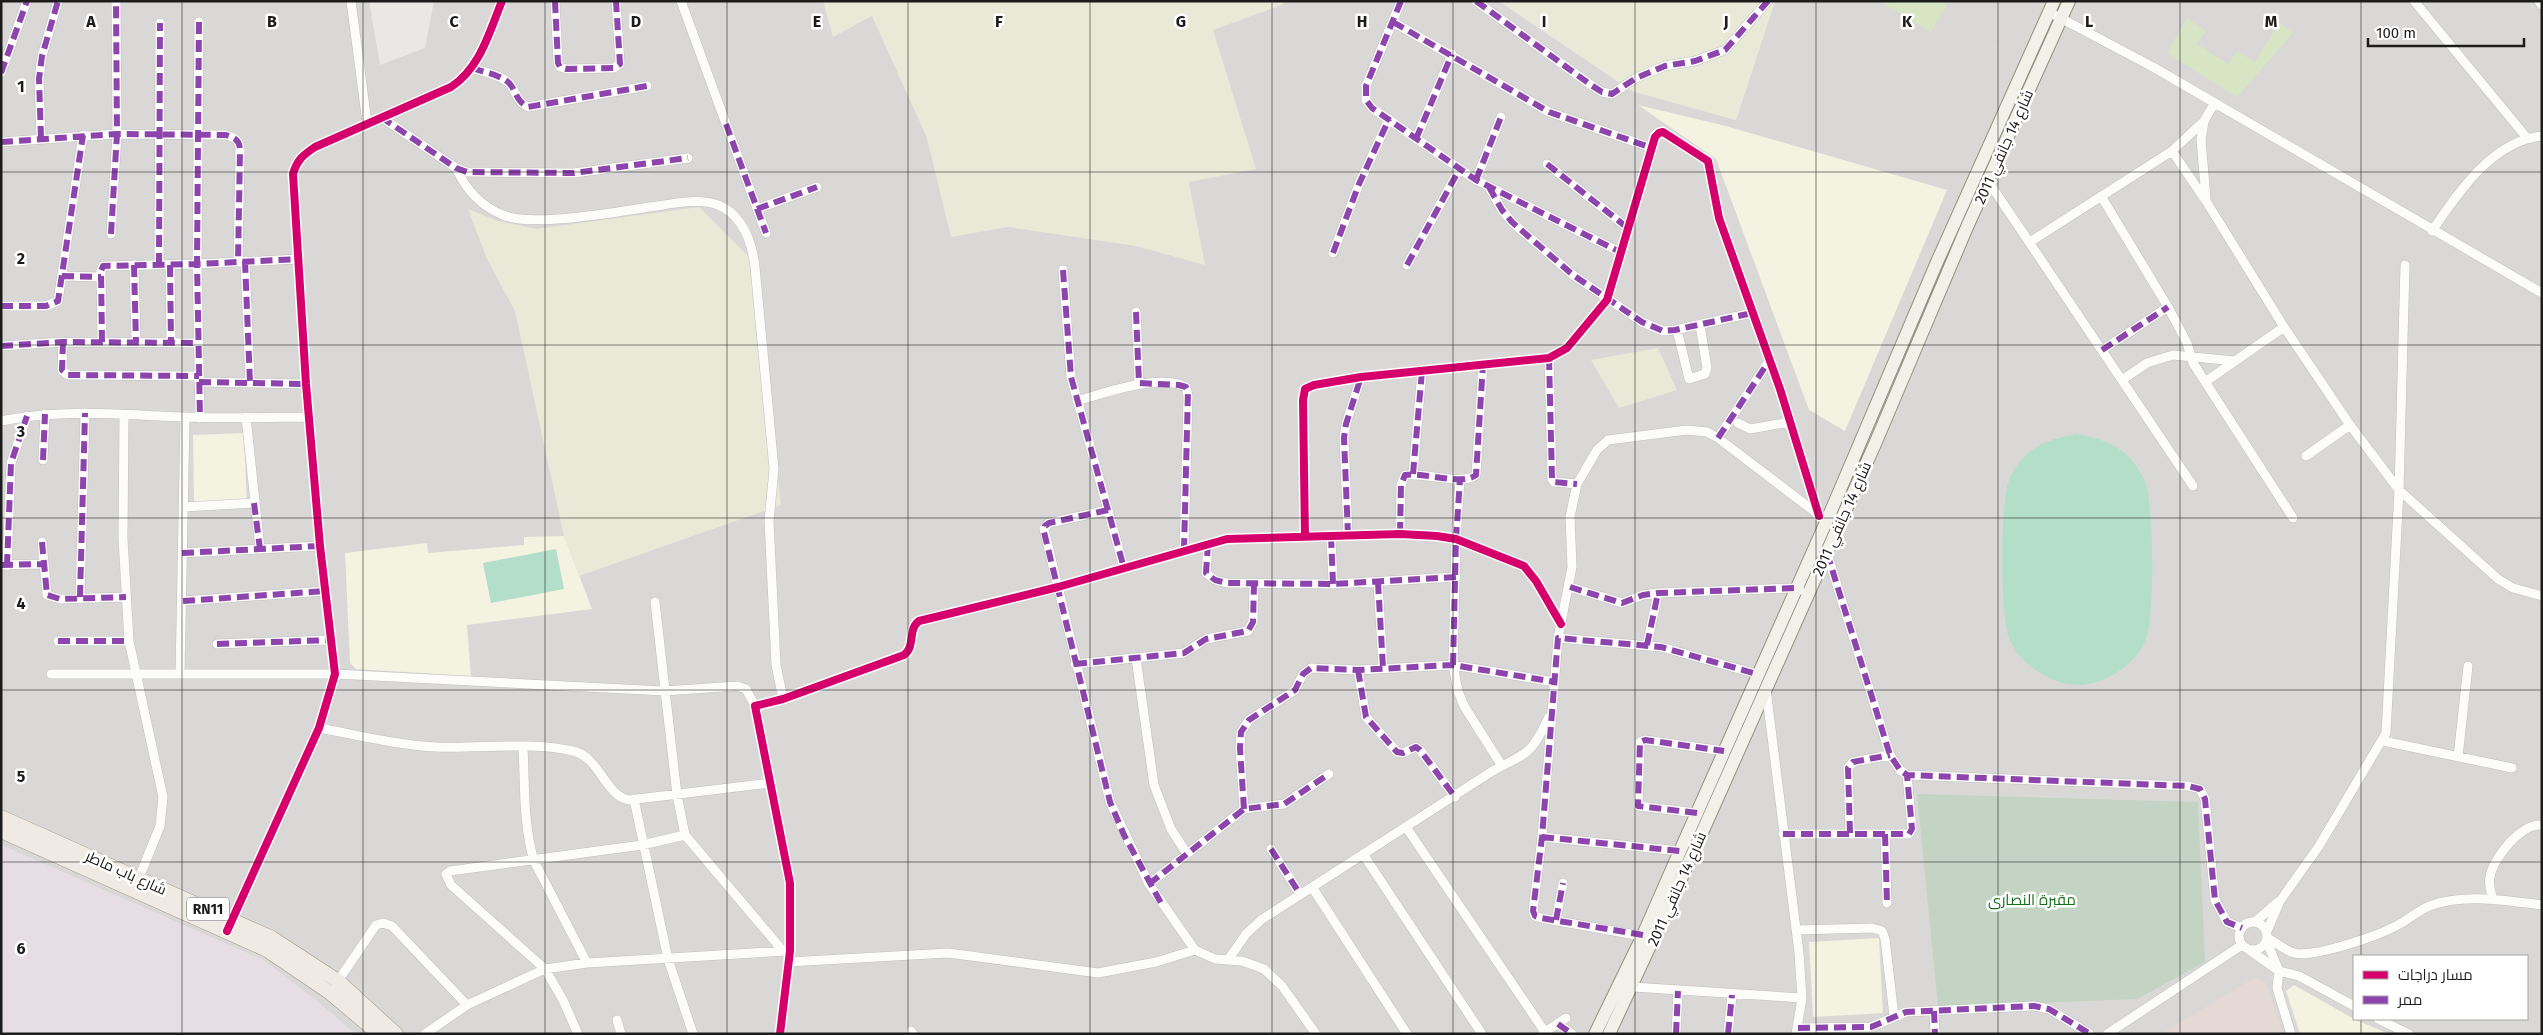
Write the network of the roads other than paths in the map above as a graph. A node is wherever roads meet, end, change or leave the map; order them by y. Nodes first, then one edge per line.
1 (27, 1) edge
2 (58, 1) edge
3 (116, 1) edge
4 (351, 1) edge
5 (502, 1) edge
6 (554, 1) edge
7 (616, 1) edge
8 (681, 1) edge
9 (1401, 1) edge
10 (1476, 1) edge
11 (1768, 1) edge
12 (2069, 1) edge
13 (2414, 1) edge
14 (2051, 7) edge
15 (2062, 19) junction
16 (199, 22) dead end
17 (1393, 22) junction
18 (160, 23) dead end
19 (1452, 54) junction
20 (472, 68) junction
21 (1, 73) edge
22 (647, 86) dead end
23 (2214, 104) junction
24 (380, 117) junction
25 (1500, 117) dead end
26 (1389, 119) junction
27 (2204, 121) junction
28 (367, 123) junction
29 (116, 134) junction
30 (83, 135) junction
31 (160, 136) junction
32 (198, 136) junction
33 (2542, 136) edge
34 (42, 138) junction
35 (2527, 138) junction
36 (1416, 139) junction
37 (1, 142) edge
38 (1652, 148) junction
39 (2172, 151) junction
40 (688, 158) dead end
41 (1546, 164) dead end
42 (456, 168) junction
43 (1459, 170) junction
44 (1476, 180) junction
45 (1988, 181) junction
46 (816, 187) dead end
47 (1490, 187) junction
48 (2101, 196) junction
49 (2206, 201) junction
50 (757, 209) junction
51 (1629, 229) junction
52 (2432, 231) junction
53 (766, 233) dead end
54 (111, 234) dead end
55 (2030, 242) junction
56 (1334, 253) dead end
57 (1622, 253) junction
58 (300, 258) junction
59 (241, 261) junction
60 (198, 264) junction
61 (134, 265) junction
62 (159, 265) junction
63 (170, 265) junction
64 (1407, 265) dead end
65 (2405, 265) dead end
66 (1062, 270) dead end
67 (62, 276) junction
68 (101, 277) junction
69 (2542, 293) edge
70 (1608, 300) junction
71 (1, 306) edge
72 (2168, 307) junction
73 (1136, 312) dead end
74 (1752, 313) junction
75 (1700, 324) junction
76 (2284, 327) junction
77 (1677, 330) junction
78 (63, 342) junction
79 (102, 342) junction
80 (136, 342) junction
81 (170, 342) junction
82 (198, 343) junction
83 (1, 346) edge
84 (2102, 350) junction
85 (2189, 356) junction
86 (1550, 358) junction
87 (1769, 361) junction
88 (2235, 361) junction
89 (1483, 364) junction
90 (1422, 371) junction
91 (1361, 377) junction
92 (199, 379) junction
93 (2122, 380) junction
94 (2205, 382) junction
95 (250, 383) junction
96 (1139, 383) junction
97 (306, 384) junction
98 (1077, 401) junction
99 (85, 413) junction
100 (45, 414) junction
101 (124, 415) junction
102 (27, 416) junction
103 (246, 417) junction
104 (310, 417) junction
105 (185, 418) junction
106 (200, 418) junction
107 (1, 421) edge
108 (1790, 422) junction
109 (1738, 423) dead end
110 (2350, 424) junction
111 (1718, 438) junction
112 (2306, 456) dead end
113 (43, 460) dead end
114 (1413, 474) junction
115 (1460, 479) junction
116 (1577, 484) junction
117 (2193, 486) dead end
118 (2399, 490) junction
119 (254, 503) junction
120 (184, 507) junction
121 (1108, 510) junction
122 (2293, 518) dead end
123 (1828, 522) junction
124 (1400, 534) junction
125 (1348, 535) junction
126 (1305, 536) junction
127 (1331, 536) junction
128 (1456, 539) junction
129 (42, 542) dead end
130 (1208, 544) junction
131 (320, 546) junction
132 (260, 549) junction
133 (1184, 550) junction
134 (182, 553) junction
135 (1827, 553) junction
136 (44, 564) junction
137 (4, 565) edge
138 (1124, 568) junction
139 (1456, 577) junction
140 (1378, 582) junction
141 (1254, 584) junction
142 (1333, 584) junction
143 (1570, 586) junction
144 (1058, 587) junction
145 (1795, 588) junction
146 (325, 591) junction
147 (1658, 593) junction
148 (1808, 594) junction
149 (2542, 596) edge
150 (80, 597) junction
151 (126, 597) junction
152 (183, 601) junction
153 (655, 602) dead end
154 (1561, 624) junction
155 (1558, 638) junction
156 (330, 640) junction
157 (58, 641) dead end
158 (129, 641) junction
159 (217, 644) dead end
160 (1647, 645) junction
161 (1136, 658) junction
162 (1075, 664) junction
163 (1453, 665) junction
164 (2468, 666) dead end
165 (1383, 668) junction
166 (1358, 670) junction
167 (51, 674) dead end
168 (137, 674) junction
169 (180, 674) junction
170 (335, 674) junction
171 (1757, 674) junction
172 (1555, 682) junction
173 (1766, 686) junction
174 (664, 691) junction
175 (783, 699) junction
176 (755, 706) junction
177 (1552, 711) junction
178 (319, 728) junction
179 (2383, 741) junction
180 (523, 747) junction
181 (1724, 752) junction
182 (1890, 755) junction
183 (2458, 757) junction
184 (1502, 766) junction
185 (2512, 768) dead end
186 (1329, 774) dead end
187 (1907, 775) junction
188 (770, 783) junction
189 (677, 795) junction
190 (1455, 797) junction
191 (634, 799) junction
192 (1244, 809) junction
193 (1698, 813) junction
194 (1, 817) edge
195 (2542, 825) edge
196 (1406, 827) junction
197 (1, 831) edge
198 (1850, 833) junction
199 (1783, 834) junction
200 (1885, 834) junction
201 (685, 835) junction
202 (1542, 838) junction
203 (642, 845) junction
204 (1271, 849) dead end
205 (1680, 852) junction
206 (1187, 854) junction
207 (1363, 854) junction
208 (534, 861) junction
209 (1563, 883) dead end
210 (136, 884) junction
211 (1149, 884) junction
212 (1312, 887) junction
213 (1300, 894) junction
214 (2493, 900) junction
215 (2280, 901) junction
216 (1887, 903) dead end
217 (2542, 905) edge
218 (1556, 920) junction
219 (2255, 922) junction
220 (230, 925) junction
221 (2242, 928) junction
222 (1797, 930) junction
223 (1649, 937) junction
224 (2267, 937) junction
225 (2245, 947) junction
226 (1195, 950) junction
227 (786, 951) junction
228 (668, 959) junction
229 (1228, 960) junction
230 (788, 962) junction
231 (587, 963) junction
232 (545, 969) junction
233 (2278, 970) junction
234 (334, 987) junction
235 (1633, 987) junction
236 (1678, 991) junction
237 (1732, 995) junction
238 (1802, 998) junction
239 (467, 1005) junction
240 (2353, 1005) edge
241 (1934, 1011) junction
242 (1894, 1016) junction
243 (616, 1020) dead end
244 (2380, 1020) edge
245 (1871, 1030) edge
246 (1797, 1031) edge
247 (1543, 1033) edge
248 (379, 1034) edge
249 (396, 1034) edge
250 (425, 1034) edge
251 (578, 1034) edge
252 (621, 1034) edge
253 (693, 1034) edge
254 (780, 1034) edge
255 (1316, 1034) edge
256 (1407, 1034) edge
257 (1482, 1034) edge
258 (1572, 1034) edge
259 (1595, 1034) edge
260 (1609, 1034) edge
261 (1676, 1034) edge
262 (1728, 1034) edge
263 (1935, 1034) edge
264 (2090, 1034) edge
265 (2106, 1034) edge
266 (2292, 1034) edge
267 (2409, 1034) edge

1 - 21 street
2 - 34 street
3 - 29 street
4 - 28 street
5 - 20 street
6 - 7 street
8 - 50 street
9 - 17 street
10 - 11 street
12 - 15 main road, شارع 14 جانفي 2011
13 - 35 street
14 - 15 street
14 - 123 main road, شارع 14 جانفي 2011
15 - 23 street
15 - 45 main road, شارع 14 جانفي 2011
16 - 32 street
17 - 19 street
17 - 26 street
18 - 31 street
19 - 36 street
19 - 38 street
20 - 22 street
20 - 24 street
23 - 27 street
23 - 52 street
24 - 28 street
24 - 42 street
25 - 44 street
26 - 36 street
26 - 56 street
27 - 39 street
27 - 49 street
28 - 58 street
29 - 30 street
29 - 31 street
29 - 54 street
30 - 34 street
30 - 67 street
31 - 32 street
31 - 62 street
32 - 59 street
32 - 60 street
33 - 35 street
34 - 37 street
35 - 52 street
36 - 43 street
38 - 51 street
38 - 74 street
39 - 48 street
39 - 49 street
40 - 42 street
41 - 51 street
42 - 175 street
43 - 44 street
43 - 64 street
44 - 47 street
45 - 55 street
45 - 123 main road, شارع 14 جانفي 2011
46 - 50 street
47 - 57 street
47 - 70 street
48 - 55 street
48 - 72 street
49 - 76 street
50 - 53 street
51 - 57 street
52 - 69 street
55 - 84 street
57 - 70 street
58 - 59 street
58 - 97 street
59 - 60 street
59 - 95 street
60 - 63 street
60 - 82 street
61 - 62 street
61 - 68 street
61 - 80 street
62 - 63 street
63 - 81 street
65 - 118 street
66 - 98 street
67 - 68 street
67 - 71 street
68 - 79 street
70 - 77 street
70 - 86 street
72 - 84 street
72 - 85 street
73 - 96 street
74 - 75 street
74 - 87 street
75 - 77 street
75 - 77 street
76 - 88 street
76 - 110 street
78 - 79 street
78 - 83 street
78 - 92 street
79 - 80 street
80 - 81 street
81 - 82 street
82 - 92 street
84 - 93 street
85 - 88 street
85 - 93 street
85 - 94 street
86 - 89 street
86 - 116 street
87 - 108 street
87 - 111 street
88 - 94 street
89 - 90 street
89 - 115 street
90 - 91 street
90 - 114 street
91 - 125 street
91 - 126 street
92 - 95 street
92 - 106 street
93 - 117 street
94 - 122 street
95 - 97 street
96 - 98 street
96 - 133 street
97 - 104 street
98 - 121 street
99 - 100 street
99 - 101 street
99 - 150 street
100 - 102 street
100 - 113 street
101 - 105 street
101 - 151 street
102 - 107 street
102 - 137 street
103 - 104 street
103 - 106 street
103 - 119 street
104 - 131 street
105 - 106 street
105 - 120 street
108 - 109 street
108 - 123 street
110 - 112 street
110 - 118 street
111 - 116 street
111 - 123 street
114 - 115 street
114 - 124 street
115 - 128 street
116 - 143 street
118 - 149 street
118 - 179 street
119 - 120 street
119 - 132 street
120 - 134 street
121 - 138 street
121 - 144 street
123 - 135 main road, شارع 14 جانفي 2011
123 - 145 main road, شارع 14 جانفي 2011
124 - 125 street
124 - 128 street
125 - 127 street
126 - 127 street
126 - 130 street
127 - 142 street
128 - 139 street
128 - 154 street
129 - 136 street
130 - 133 street
130 - 141 street
131 - 132 street
131 - 146 street
132 - 134 street
133 - 138 street
134 - 152 street
135 - 148 main road, شارع 14 جانفي 2011
135 - 182 street
136 - 137 street
136 - 150 street
138 - 144 street
139 - 140 street
139 - 163 street
140 - 142 street
140 - 165 street
141 - 142 street
141 - 161 street
143 - 147 street
143 - 154 street
144 - 162 street
144 - 175 street
145 - 147 street
145 - 148 street
145 - 171 main road, شارع 14 جانفي 2011
146 - 152 street
146 - 156 street
147 - 160 street
148 - 173 main road, شارع 14 جانفي 2011
150 - 151 street
151 - 158 street
152 - 169 street
153 - 174 street
154 - 155 street
155 - 160 street
155 - 172 street
156 - 159 street
156 - 170 street
157 - 158 street
158 - 168 street
160 - 171 street
161 - 162 street
161 - 206 street
162 - 211 street
163 - 165 street
163 - 172 street
163 - 184 street
164 - 183 street
165 - 166 street
166 - 190 street
166 - 192 street
167 - 168 street
168 - 169 street
168 - 210 street
169 - 170 street
170 - 174 street
170 - 178 street
171 - 181 main road, شارع 14 جانفي 2011
172 - 177 street
173 - 199 street
173 - 223 main road, شارع 14 جانفي 2011
174 - 176 street
174 - 189 street
175 - 176 street
176 - 188 street
177 - 184 street
177 - 202 street
178 - 180 street
178 - 220 street
179 - 183 street
179 - 215 street
180 - 191 street
180 - 208 street
181 - 193 main road, شارع 14 جانفي 2011
181 - 193 street
182 - 187 street
182 - 198 street
183 - 185 street
184 - 190 street
186 - 192 street
187 - 200 street
187 - 221 street
188 - 189 street
188 - 227 street
189 - 191 street
189 - 201 street
190 - 196 street
191 - 203 street
192 - 206 street
193 - 205 main road, شارع 14 جانفي 2011
194 - 210 main road, شارع باب ماطر / RN11
195 - 214 street
196 - 207 street
196 - 247 street
197 - 210 main road, شارع باب ماطر / RN11
198 - 199 street
198 - 200 street
199 - 222 street
200 - 216 street
201 - 203 street
201 - 227 street
202 - 205 street
202 - 218 street
203 - 208 street
203 - 228 street
204 - 213 street
205 - 223 main road, شارع 14 جانفي 2011
206 - 211 street
207 - 212 street
207 - 257 street
208 - 231 street
208 - 232 street
209 - 218 street
210 - 220 main road, شارع باب ماطر / RN11
211 - 226 street
212 - 213 street
212 - 256 street
213 - 229 street
214 - 217 street
214 - 224 street
215 - 219 street
215 - 224 street
218 - 223 street
219 - 221 street
219 - 224 street
220 - 234 main road, شارع باب ماطر / RN11
221 - 225 street
222 - 238 street
222 - 242 street
223 - 235 main road, شارع 14 جانفي 2011
223 - 259 main road, شارع 14 جانفي 2011
224 - 225 street
224 - 233 street
225 - 233 street
225 - 265 street
226 - 229 street
226 - 230 street
227 - 228 street
227 - 230 street
228 - 231 street
228 - 253 street
229 - 255 street
230 - 254 street
231 - 232 street
232 - 239 street
232 - 251 street
233 - 240 street
233 - 266 street
234 - 239 street
234 - 248 main road, شارع باب ماطر / RN11
234 - 249 main road, شارع باب ماطر / RN11
235 - 236 street
235 - 260 main road, شارع 14 جانفي 2011
236 - 237 street
236 - 261 street
237 - 238 street
237 - 262 street
238 - 246 street
239 - 250 street
241 - 242 street
241 - 263 street
241 - 264 street
242 - 245 street
243 - 252 street
244 - 267 street
245 - 246 street
247 - 258 street

